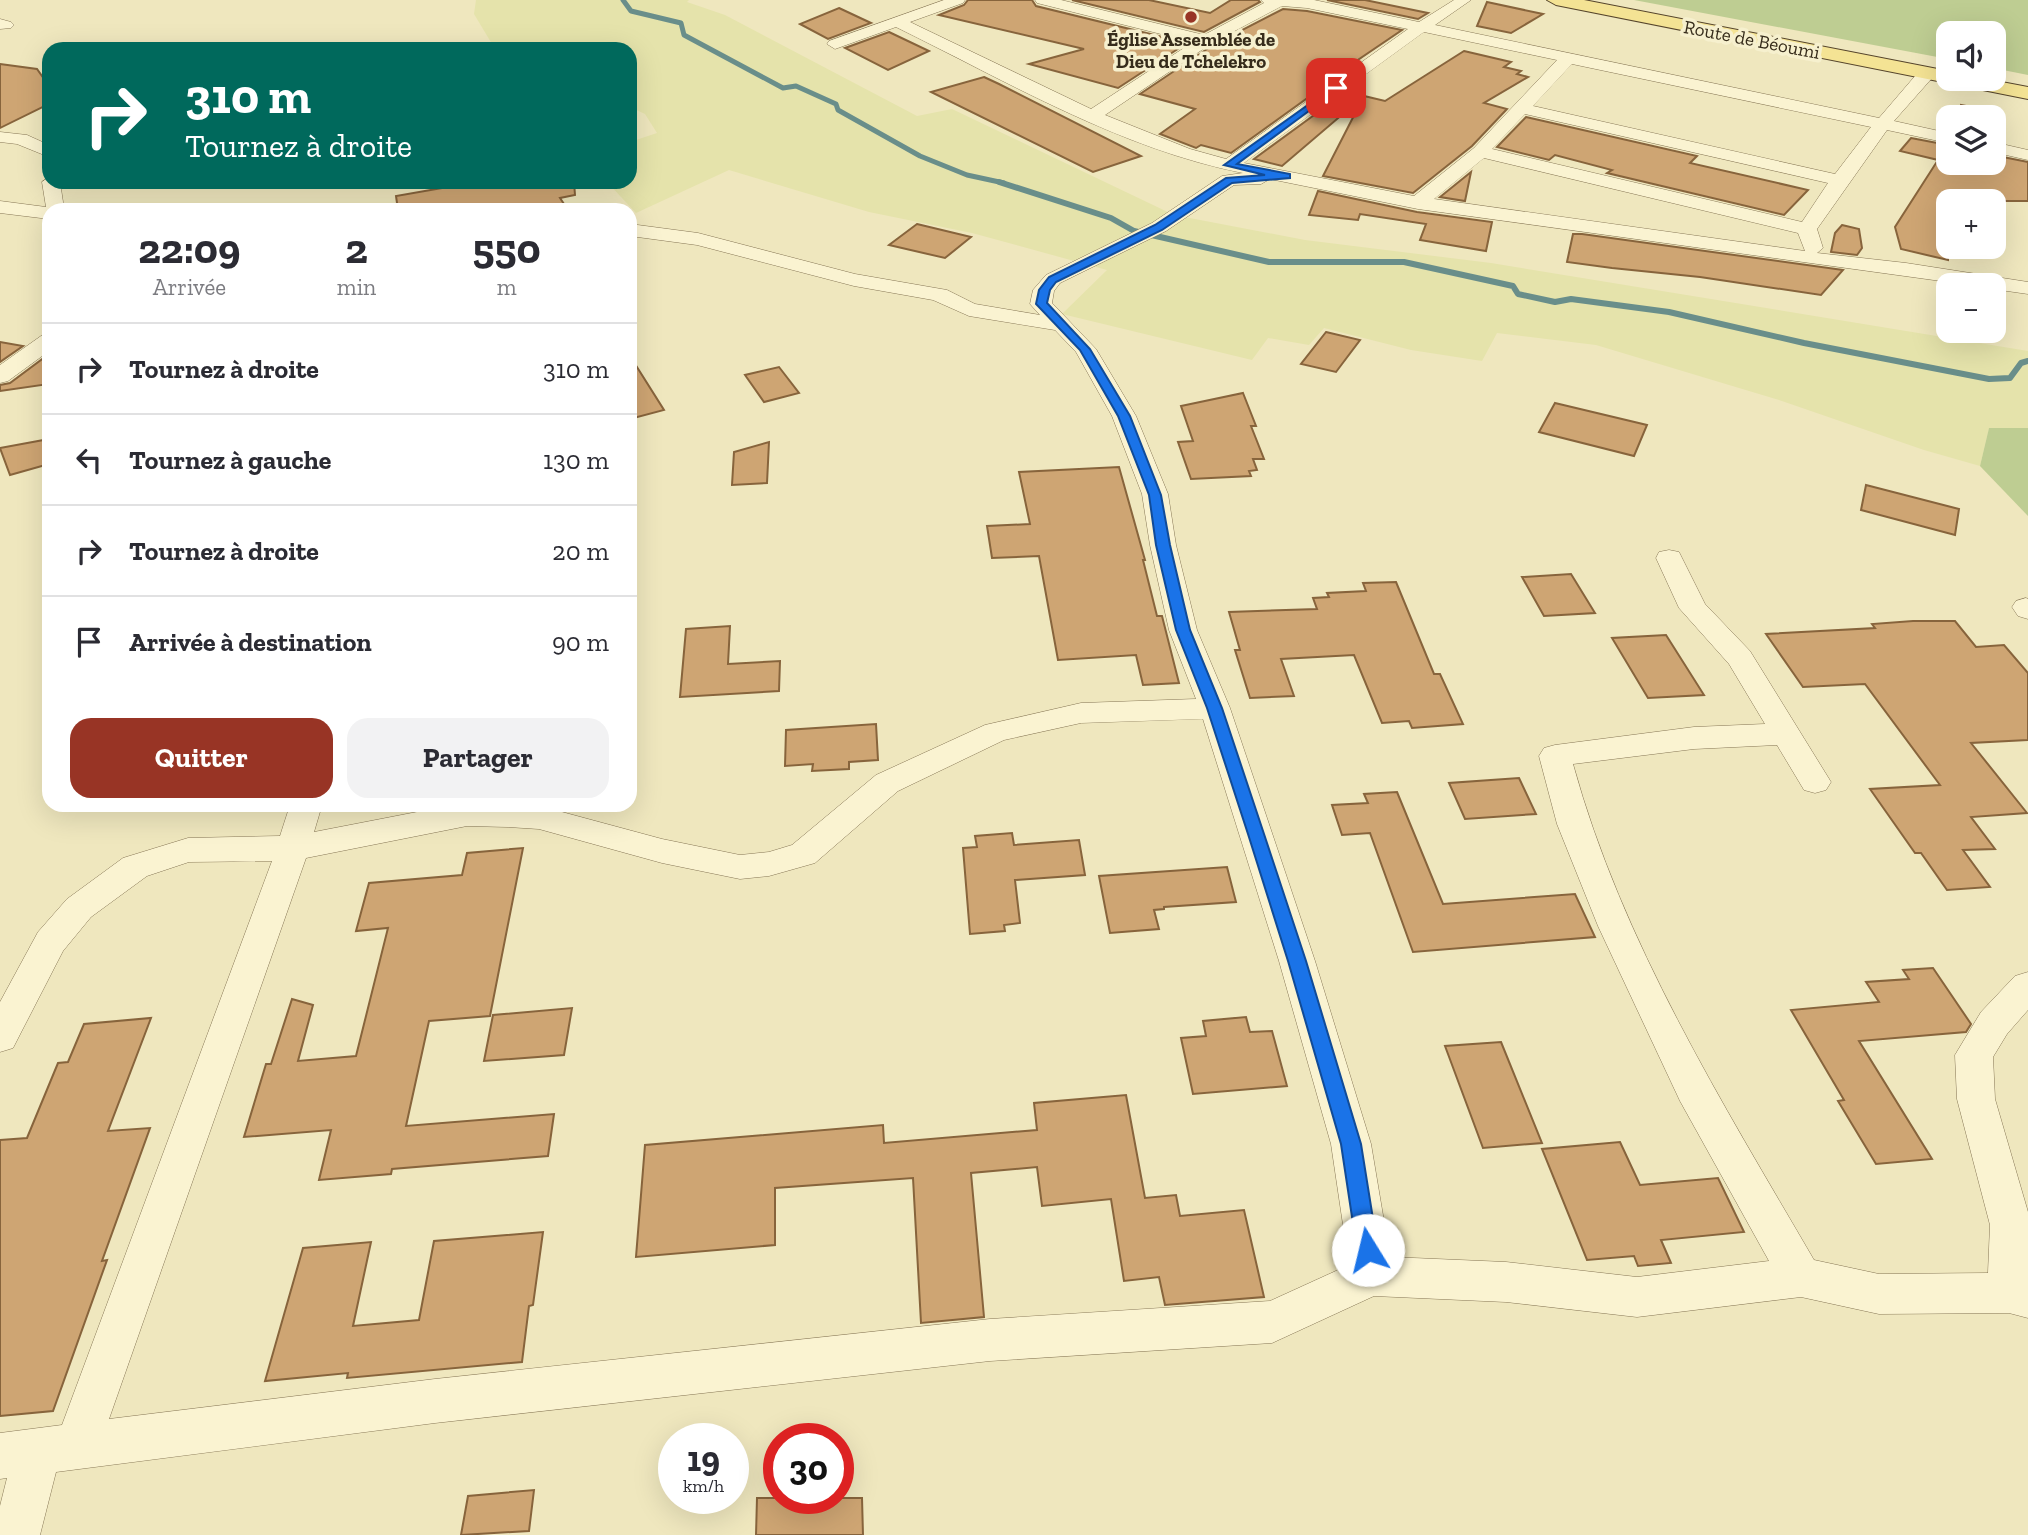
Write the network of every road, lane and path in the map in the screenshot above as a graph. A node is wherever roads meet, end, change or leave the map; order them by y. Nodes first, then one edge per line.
1 (958, 0) edge
2 (1042, 0) edge
3 (1464, 0) edge
4 (1556, 0) edge
5 (1273, 1) edge
6 (899, 23) junction
7 (1421, 27) junction
8 (1206, 40) junction
9 (835, 44) dead end
10 (1568, 58) junction
11 (1927, 73) junction
12 (1936, 75) edge
13 (2006, 89) edge
14 (2028, 93) edge
15 (1520, 108) junction
16 (1092, 116) junction
17 (1880, 124) junction
18 (0, 136) edge
19 (1936, 136) edge
20 (42, 149) edge
21 (2006, 151) edge
22 (1480, 152) junction
23 (2028, 155) edge
24 (1229, 165) junction
25 (1287, 176) junction
26 (1838, 180) junction
27 (1418, 203) junction
28 (0, 207) edge
29 (42, 212) edge
30 (1807, 229) junction
31 (637, 231) edge
32 (1816, 259) junction
33 (2028, 288) edge
34 (1062, 325) junction
35 (42, 346) edge
36 (0, 376) edge
37 (1669, 558) dead end
38 (1215, 708) junction
39 (1786, 734) junction
40 (1815, 782) dead end
41 (304, 812) edge
42 (293, 848) junction
43 (2028, 986) edge
44 (0, 1037) edge
45 (1372, 1276) junction
46 (1801, 1277) junction
47 (2019, 1295) edge
48 (38, 1451) edge
49 (16, 1535) edge

1 - 6 street
2 - 8 street
3 - 7 street
4 - 11 main road, Route de Béoumi
5 - 7 street
5 - 8 street
6 - 9 street
6 - 16 street
7 - 10 street
7 - 24 street
8 - 16 street
10 - 15 street
10 - 17 street
11 - 12 main road, Route de Béoumi
11 - 17 street
13 - 14 main road
15 - 22 street
15 - 26 street
16 - 24 street
17 - 19 street
17 - 26 street
18 - 20 street
21 - 23 street
22 - 27 street
22 - 30 street
24 - 25 street
25 - 27 street
25 - 34 street
26 - 30 street
27 - 32 street
28 - 29 street
30 - 32 street
31 - 34 street
32 - 33 street
34 - 38 street
35 - 36 street
37 - 39 street
38 - 42 street
38 - 45 street
39 - 40 street
39 - 46 street
41 - 42 street
42 - 44 street
42 - 48 street
43 - 47 street
45 - 46 street
45 - 48 street
46 - 47 street
48 - 49 street

